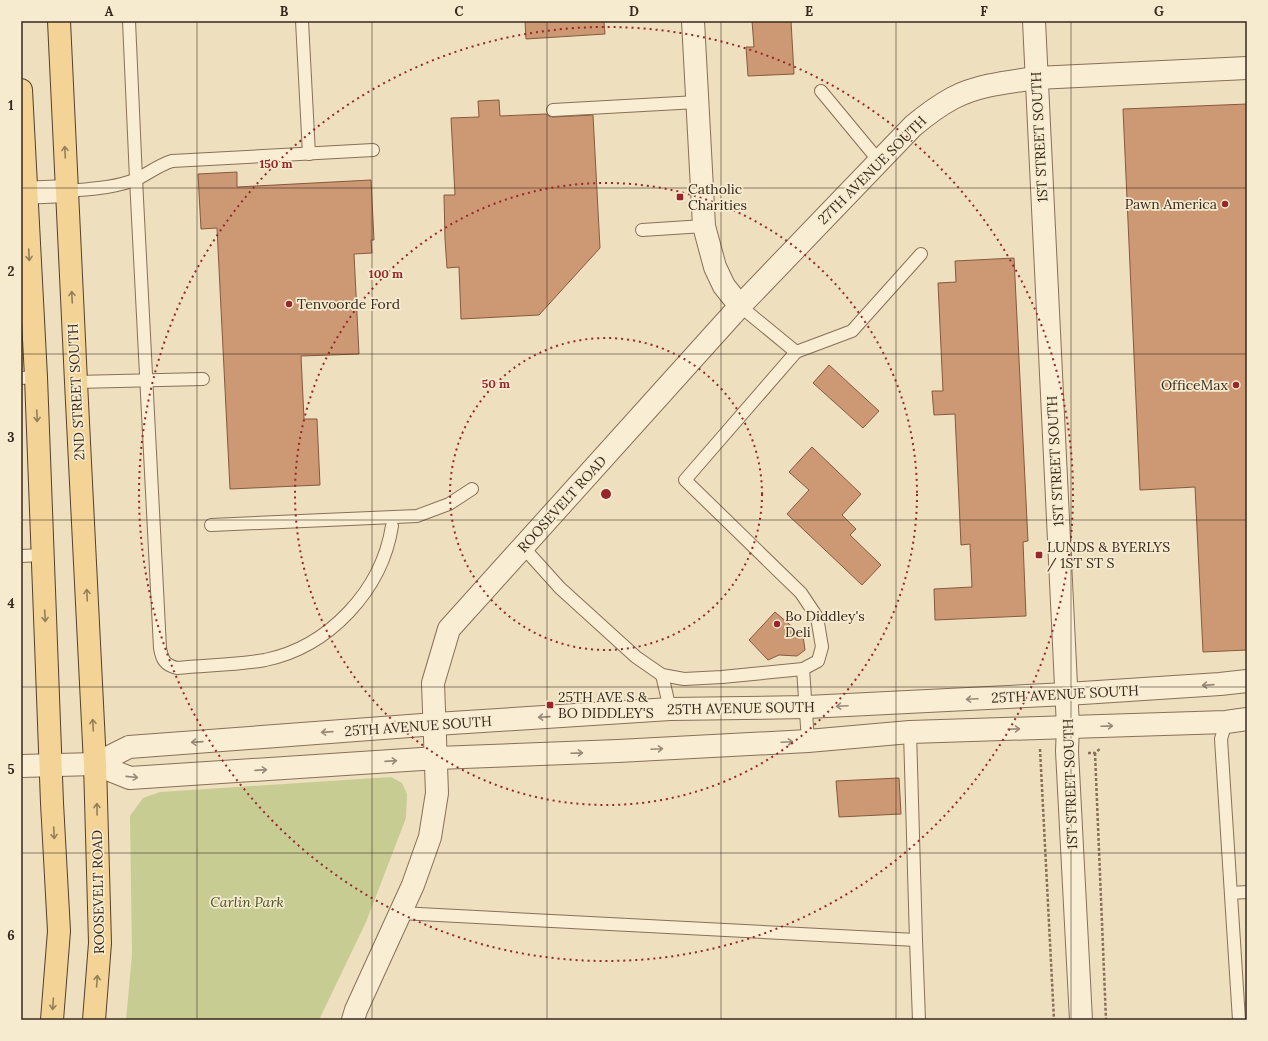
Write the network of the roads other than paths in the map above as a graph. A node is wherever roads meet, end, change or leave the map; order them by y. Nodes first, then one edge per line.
1 (59, 21) edge
2 (129, 21) edge
3 (302, 21) edge
4 (693, 21) edge
5 (1034, 21) edge
6 (1247, 68) edge
7 (1036, 78) junction
8 (21, 90) edge
9 (821, 91) dead end
10 (697, 102) junction
11 (553, 110) dead end
12 (373, 150) dead end
13 (309, 154) junction
14 (879, 161) junction
15 (136, 179) junction
16 (67, 190) junction
17 (23, 193) edge
18 (704, 226) junction
19 (642, 230) dead end
20 (921, 254) dead end
21 (740, 306) junction
22 (796, 352) junction
23 (28, 377) edge
24 (202, 379) dead end
25 (147, 381) junction
26 (76, 382) junction
27 (472, 489) dead end
28 (211, 526) dead end
29 (392, 526) dead end
30 (523, 547) junction
31 (42, 555) junction
32 (21, 556) edge
33 (803, 669) junction
34 (662, 675) junction
35 (1247, 681) edge
36 (1067, 694) junction
37 (807, 707) junction
38 (670, 709) junction
39 (1247, 719) edge
40 (1226, 722) junction
41 (436, 724) junction
42 (1068, 727) junction
43 (910, 732) junction
44 (808, 741) junction
45 (437, 758) junction
46 (95, 764) junction
47 (21, 766) edge
48 (51, 766) junction
49 (1247, 892) edge
50 (1231, 893) junction
51 (400, 913) junction
52 (916, 940) junction
53 (52, 1020) edge
54 (94, 1020) edge
55 (353, 1020) edge
56 (919, 1020) edge
57 (1081, 1020) edge
58 (1239, 1020) edge

16 -> 1 main road, 2ND STREET SOUTH
2 - 15 lane
3 - 13 lane
4 - 10 street
5 - 7 street, 1ST STREET SOUTH
6 - 7 street, 27TH AVENUE SOUTH
7 - 14 street, 27TH AVENUE SOUTH
7 - 36 street, 1ST STREET SOUTH
8 - 17 main road
9 - 14 lane
10 - 11 lane
10 - 18 street
12 - 13 lane
13 - 15 lane
14 - 21 street, 27TH AVENUE SOUTH
15 - 16 lane
15 - 25 lane
16 - 17 street
26 -> 16 main road, 2ND STREET SOUTH
17 -> 23 main road
18 - 19 lane
18 - 21 street
20 - 22 lane
21 - 22 lane
21 - 30 street, ROOSEVELT ROAD
22 - 33 lane
23 -> 31 main road
24 - 25 lane
25 - 26 lane
25 - 29 lane
46 -> 26 main road, 2ND STREET SOUTH
27 - 28 lane
30 - 34 lane
30 - 41 street, ROOSEVELT ROAD
31 - 32 lane
31 -> 48 main road
33 - 34 lane
33 - 37 lane
34 - 38 lane
35 -> 36 street, 25TH AVENUE SOUTH
36 -> 37 street, 25TH AVENUE SOUTH
36 - 42 street, 1ST STREET SOUTH
37 - 38 street, 25TH AVENUE SOUTH
37 - 44 lane
38 -> 41 street, 25TH AVENUE SOUTH
39 - 40 street, 25TH AVENUE SOUTH
42 -> 40 street, 25TH AVENUE SOUTH
40 - 50 lane
41 - 45 street, ROOSEVELT ROAD
41 -> 46 street, 25TH AVENUE SOUTH
43 -> 42 street, 25TH AVENUE SOUTH
42 - 57 street, 1ST STREET SOUTH
43 - 44 street, 25TH AVENUE SOUTH
43 - 52 lane
45 -> 44 street, 25TH AVENUE SOUTH
46 -> 45 street, 25TH AVENUE SOUTH
45 - 51 street, ROOSEVELT ROAD
46 - 48 street, 25TH AVENUE SOUTH
54 -> 46 main road, ROOSEVELT ROAD
47 - 48 street, 25TH AVENUE SOUTH
48 -> 53 main road
49 - 50 lane
50 - 58 lane
51 - 52 lane
51 - 55 street, ROOSEVELT ROAD
52 - 56 lane

